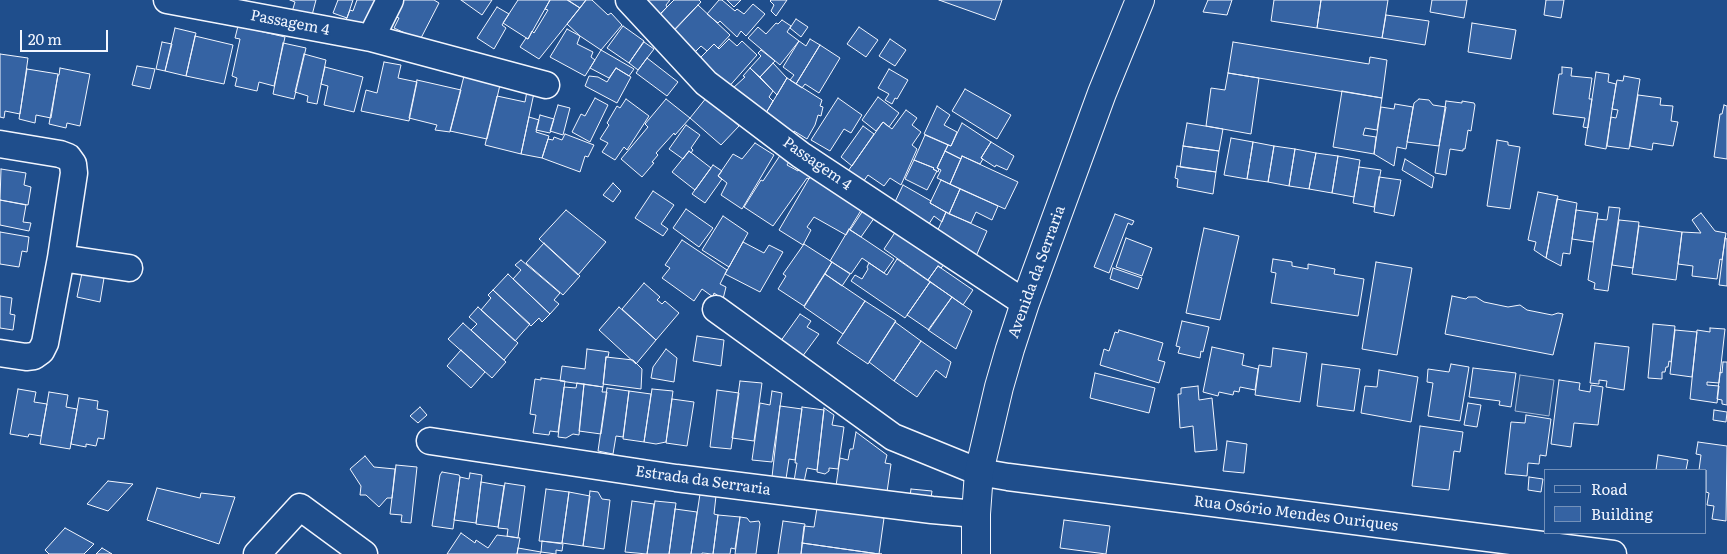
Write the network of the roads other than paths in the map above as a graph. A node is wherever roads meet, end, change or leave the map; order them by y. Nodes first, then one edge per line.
1 (167, 0) edge
2 (390, 0) edge
3 (628, 0) edge
4 (1140, 0) edge
5 (371, 38) junction
6 (546, 85) dead end
7 (0, 144) edge
8 (61, 258) junction
9 (128, 268) dead end
10 (1025, 304) junction
11 (716, 309) dead end
12 (0, 353) edge
13 (430, 441) dead end
14 (980, 472) junction
15 (976, 514) junction
16 (257, 554) edge
17 (364, 554) edge
18 (976, 554) edge
19 (1613, 554) edge

1 - 5 street, Passagem 4
2 - 5 street
3 - 10 street, Passagem 4
4 - 10 main road, Avenida da Serraria
5 - 6 street, Passagem 4
7 - 8 street
8 - 9 street
8 - 12 street
10 - 14 main road, Avenida da Serraria
11 - 14 street, Rua Osório Mendes Ouriques
13 - 15 street, Estrada da Serraria
14 - 15 main road, Avenida da Serraria
14 - 19 street, Rua Osório Mendes Ouriques
15 - 18 main road, Avenida da Serraria
16 - 17 street

